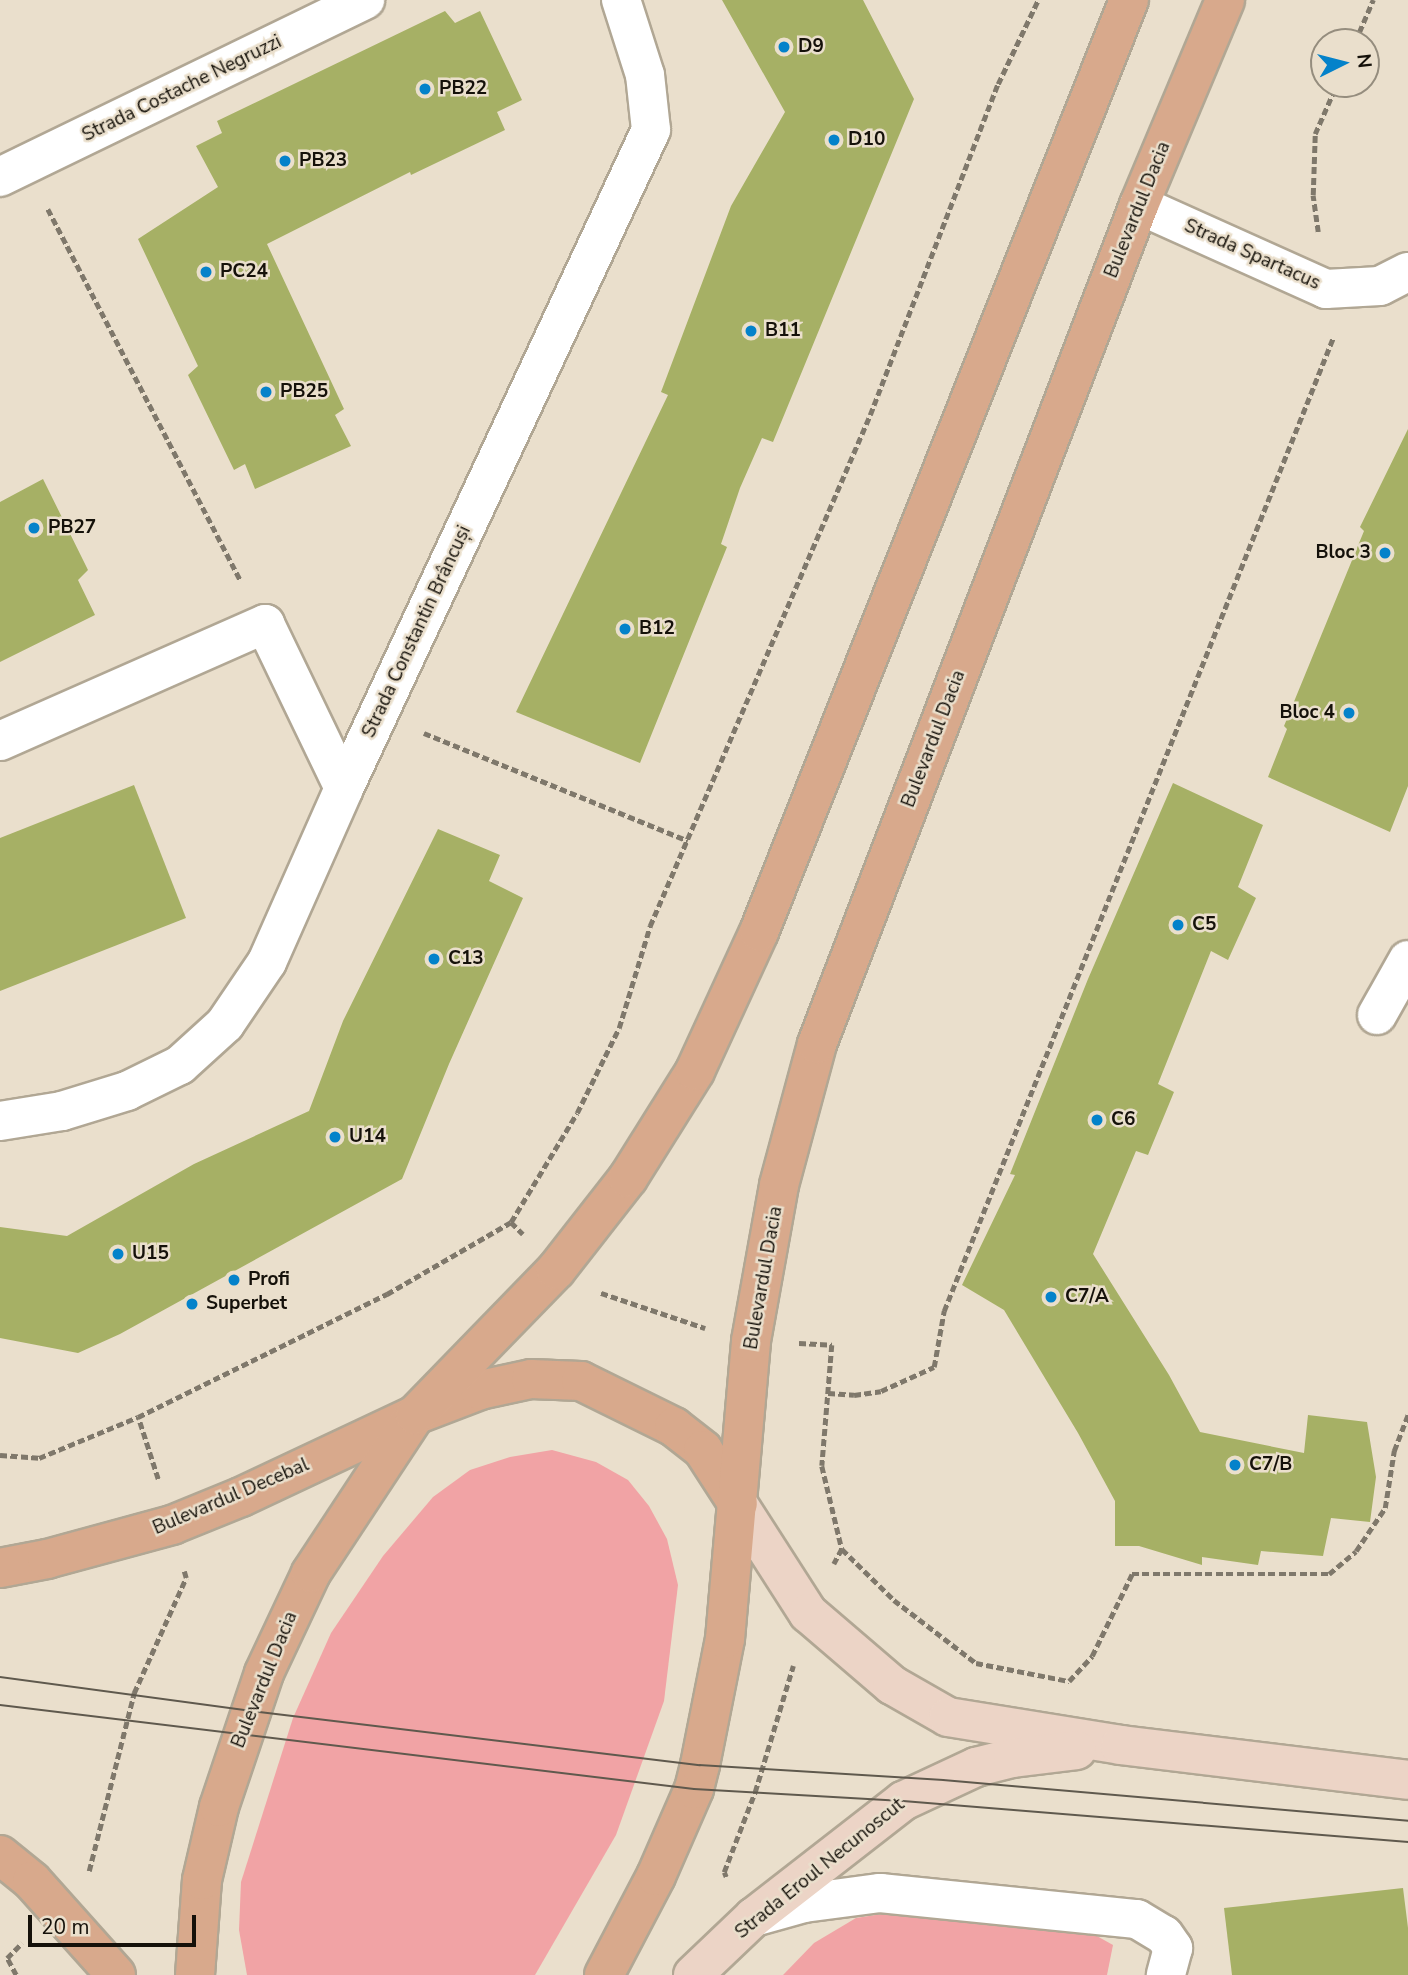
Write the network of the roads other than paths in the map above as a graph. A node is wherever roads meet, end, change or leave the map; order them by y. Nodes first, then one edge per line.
1 (365, 0) edge
2 (621, 0) edge
3 (1107, 0) edge
4 (1129, 0) edge
5 (1225, 0) edge
6 (1114, 39) junction
7 (13, 171) edge
8 (1139, 205) junction
9 (1408, 272) edge
10 (0, 741) edge
11 (344, 788) junction
12 (1408, 960) edge
13 (1377, 1014) dead end
14 (0, 1121) edge
15 (415, 1415) junction
16 (738, 1504) junction
17 (0, 1568) edge
18 (1120, 1745) junction
19 (1408, 1780) edge
20 (0, 1855) edge
21 (750, 1922) junction
22 (116, 1975) edge
23 (195, 1975) edge
24 (604, 1975) edge
25 (693, 1975) edge
26 (1166, 1975) edge

1 - 7 street, Strada Costache Negruzzi
2 - 11 street, Strada Constantin Brâncuși
3 - 6 street
4 - 6 main road, Bulevardul Dacia
5 - 8 main road, Bulevardul Dacia
6 - 15 main road, Bulevardul Dacia
8 - 9 street, Strada Spartacus
8 - 16 main road, Bulevardul Dacia
10 - 11 street
11 - 14 street, Strada Constantin Brâncuși
12 - 13 street
15 - 16 main road
15 - 17 main road, Bulevardul Decebal
15 - 23 main road, Bulevardul Dacia
16 - 18 main road, Strada Eroul Necunoscut
16 - 24 main road, Bulevardul Dacia
18 - 19 main road, Strada Eroul Necunoscut
18 - 21 main road, Strada Eroul Necunoscut
20 - 22 main road
21 - 25 main road, Strada Eroul Necunoscut
21 - 26 street

